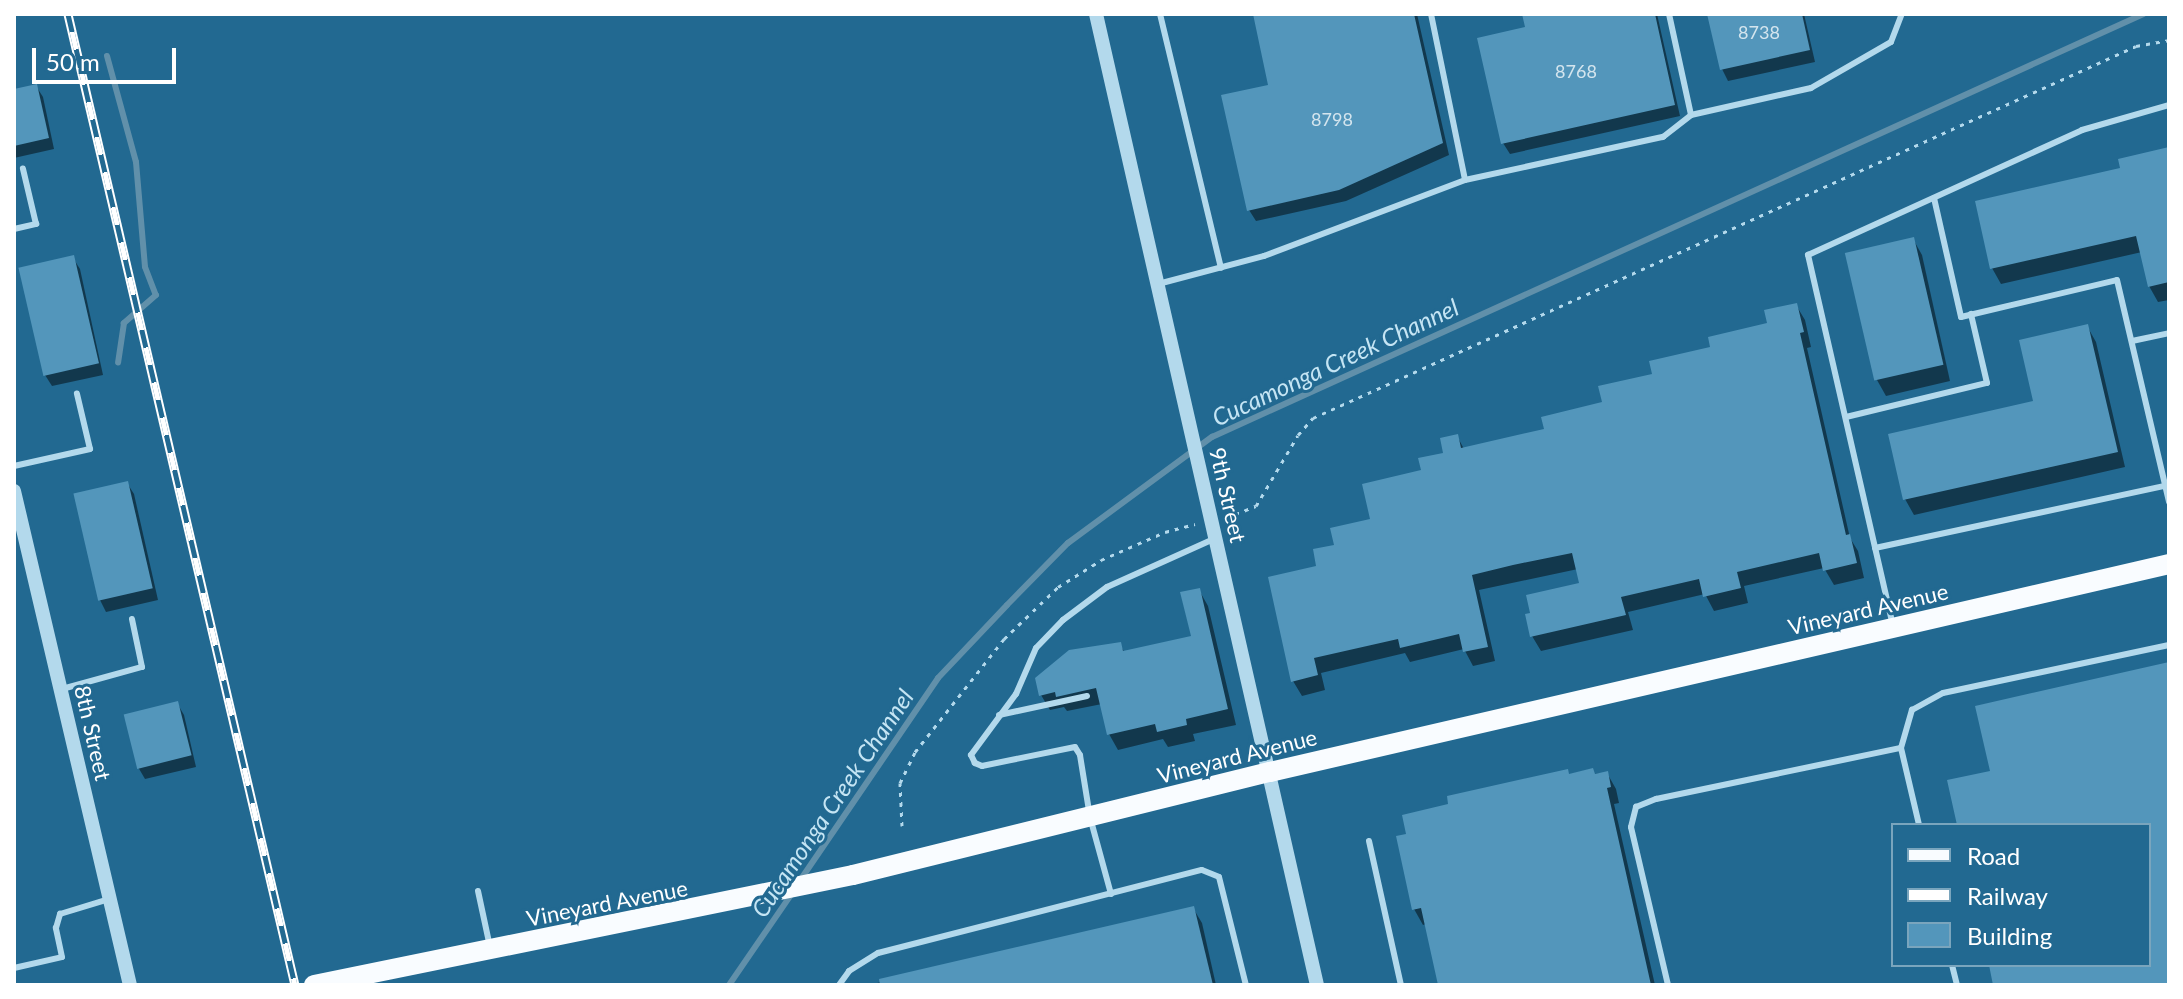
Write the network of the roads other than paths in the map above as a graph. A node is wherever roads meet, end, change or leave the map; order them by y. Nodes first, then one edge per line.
1 (1096, 14) edge
2 (1160, 14) edge
3 (1431, 14) edge
4 (1669, 14) edge
5 (1902, 14) edge
6 (2169, 105) edge
7 (1691, 115) junction
8 (23, 169) dead end
9 (1465, 180) junction
10 (1934, 198) junction
11 (14, 229) edge
12 (1221, 268) junction
13 (1158, 284) junction
14 (1971, 314) junction
15 (2169, 333) edge
16 (2132, 341) junction
17 (77, 394) dead end
18 (1846, 417) junction
19 (14, 466) edge
20 (2167, 485) edge
21 (14, 491) edge
22 (2169, 502) edge
23 (1215, 538) junction
24 (1875, 548) junction
25 (2169, 564) edge
26 (132, 619) dead end
27 (1893, 628) junction
28 (2169, 645) edge
29 (60, 690) junction
30 (1087, 696) dead end
31 (999, 715) junction
32 (1901, 748) junction
33 (1270, 772) junction
34 (1090, 817) junction
35 (1919, 823) edge
36 (1369, 841) dead end
37 (478, 891) dead end
38 (1111, 894) junction
39 (109, 899) junction
40 (491, 950) junction
41 (14, 968) edge
42 (130, 985) edge
43 (314, 985) edge
44 (839, 985) edge
45 (1246, 985) edge
46 (1317, 985) edge
47 (1401, 985) edge
48 (1668, 985) edge

1 - 13 street, 9th Street
2 - 12 lane
3 - 9 lane
4 - 7 lane
5 - 7 lane
6 - 10 lane
7 - 9 lane
8 - 11 lane
9 - 12 lane
10 - 14 lane
10 - 18 lane
12 - 13 lane
13 - 23 street, 9th Street
14 - 16 lane
14 - 18 lane
15 - 16 lane
16 - 20 lane
17 - 19 lane
18 - 24 lane
20 - 22 lane
20 - 24 lane
21 - 29 street, 8th Street
23 - 31 lane
23 - 33 street, 9th Street
24 - 27 lane
25 - 27 main road, Vineyard Avenue
26 - 29 lane
27 - 33 main road, Vineyard Avenue
28 - 32 lane
29 - 39 street, 8th Street
30 - 31 lane
31 - 34 lane
32 - 35 lane
32 - 48 lane
33 - 34 main road, Vineyard Avenue
33 - 46 street, 9th Street
34 - 38 lane
34 - 40 main road, Vineyard Avenue
36 - 47 lane
37 - 40 lane
38 - 44 lane
38 - 45 lane
39 - 41 lane
39 - 42 street, 8th Street
40 - 43 main road, Vineyard Avenue

